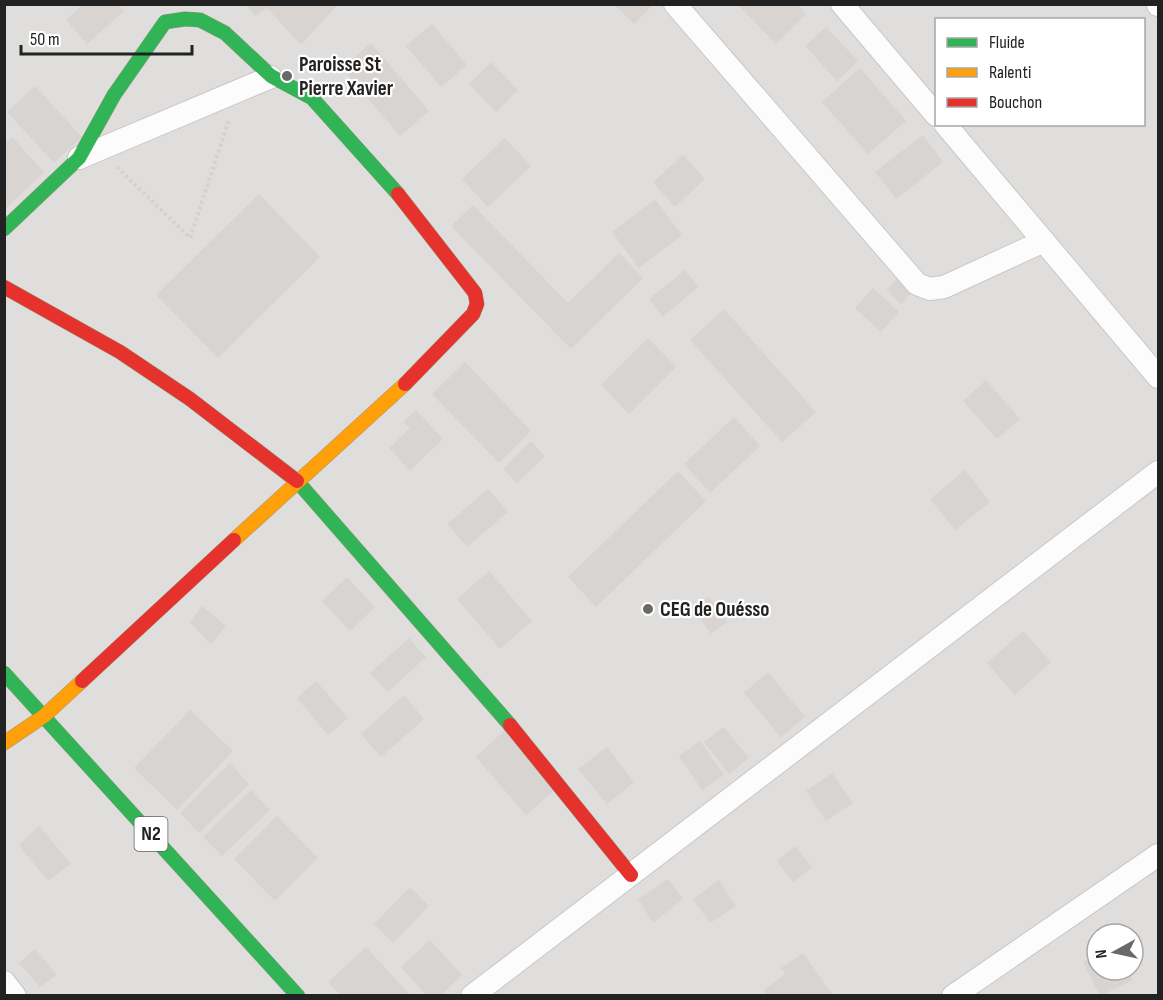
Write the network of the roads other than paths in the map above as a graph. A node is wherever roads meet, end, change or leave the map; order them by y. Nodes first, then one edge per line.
1 (675, 4) edge
2 (842, 4) edge
3 (271, 77) junction
4 (935, 114) edge
5 (947, 126) edge
6 (79, 158) junction
7 (4, 229) edge
8 (1044, 241) junction
9 (4, 286) edge
10 (1158, 377) edge
11 (1158, 472) edge
12 (297, 481) junction
13 (4, 673) edge
14 (44, 716) junction
15 (4, 743) edge
16 (1158, 855) edge
17 (631, 875) junction
18 (4, 982) edge
19 (15, 996) edge
20 (298, 996) edge
21 (472, 996) edge
22 (952, 996) edge

1 - 8 street
2 - 4 street
3 - 6 street
3 - 6 main road
3 - 12 main road
5 - 8 street
6 - 7 main road
8 - 10 street
9 - 12 main road
11 - 17 street
12 - 14 main road
12 - 17 main road
13 - 14 main road, N2
14 - 15 main road
14 - 20 main road, N2
16 - 22 street
17 - 21 street
18 - 19 street

